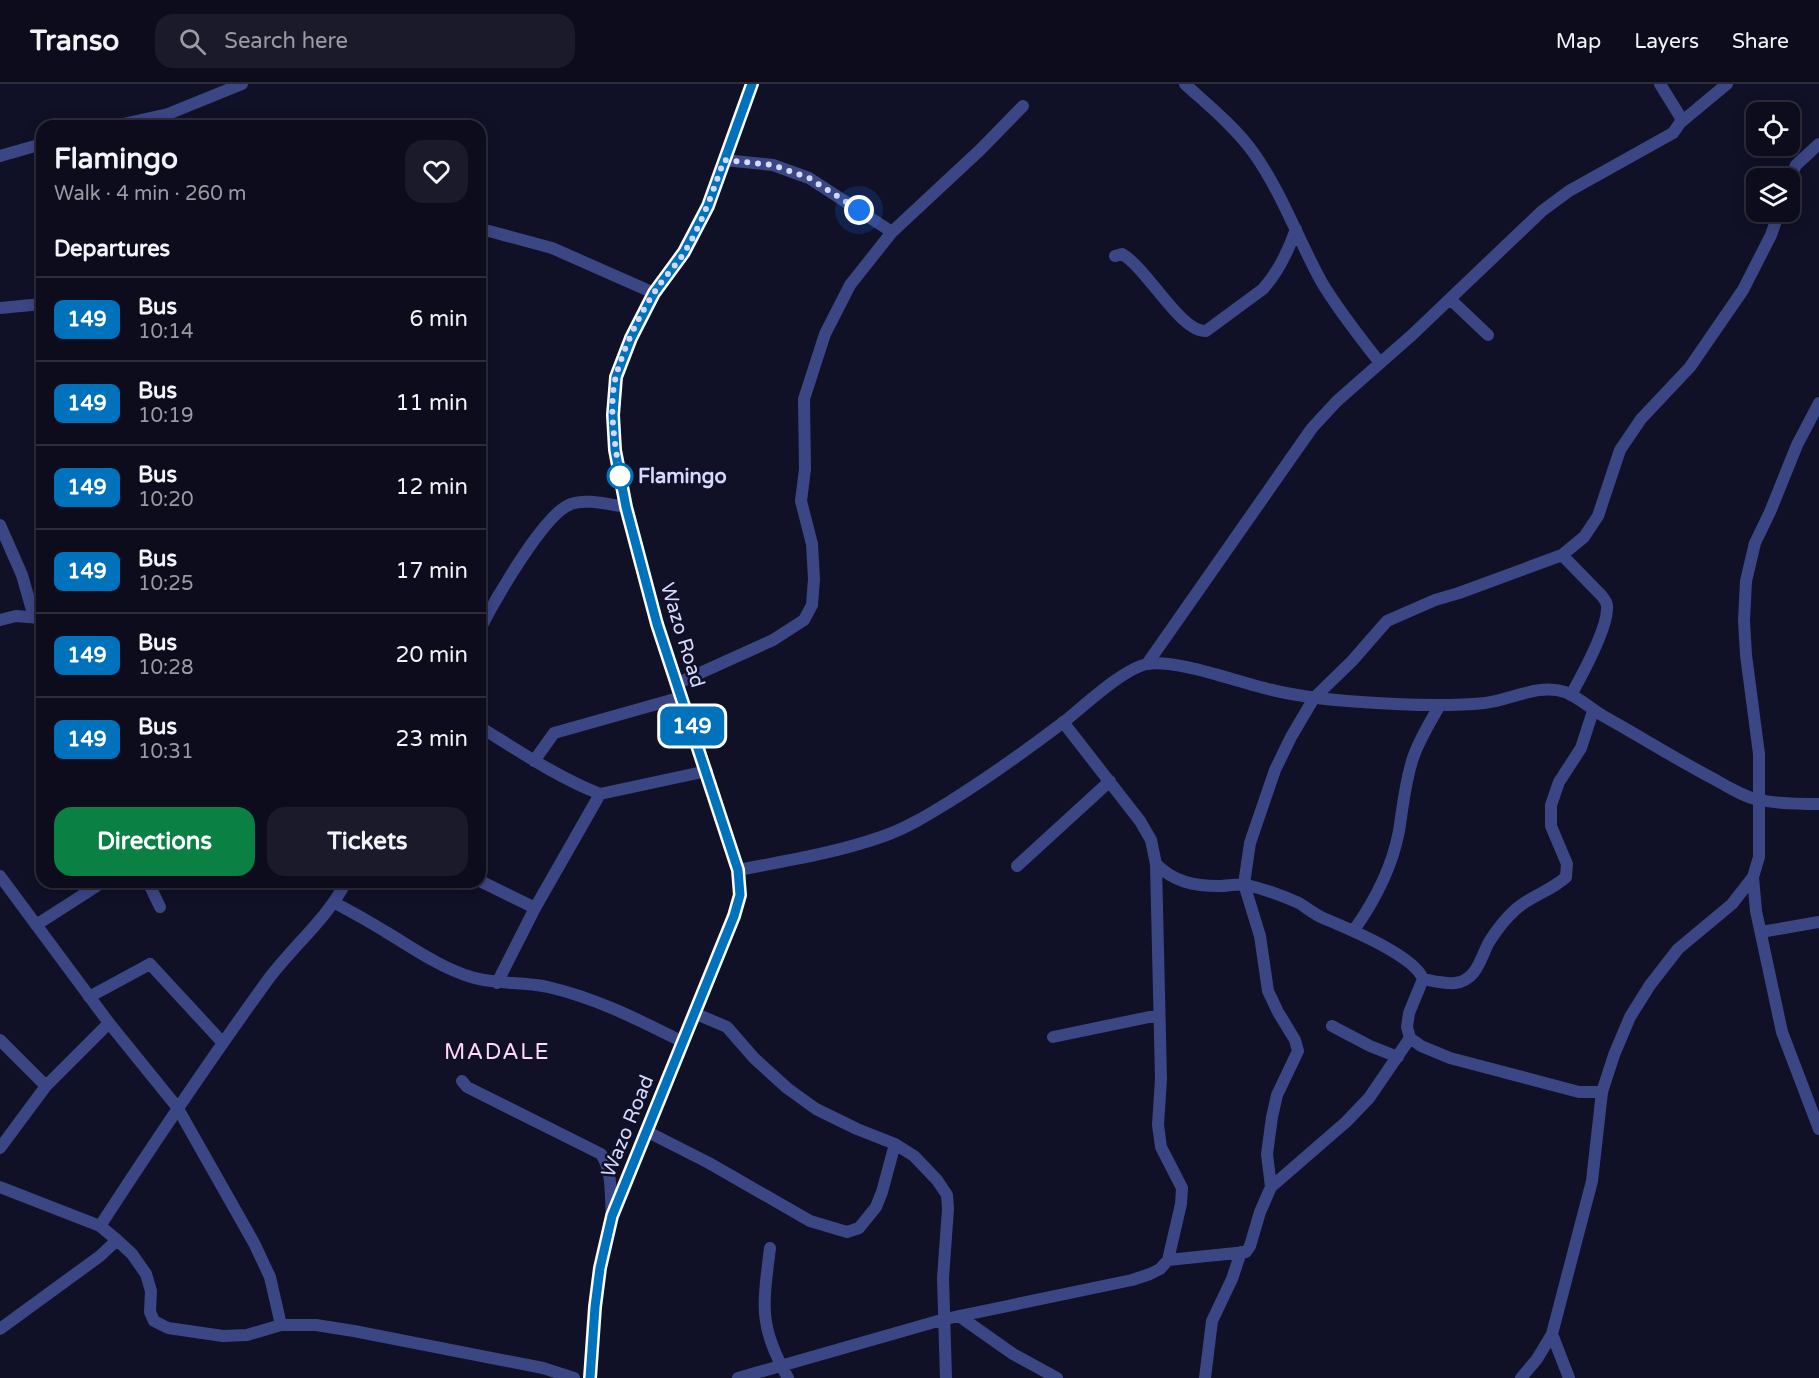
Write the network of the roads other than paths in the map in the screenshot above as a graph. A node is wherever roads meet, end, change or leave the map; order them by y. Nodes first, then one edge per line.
1 (242, 84) edge
2 (752, 84) edge
3 (1185, 84) edge
4 (1660, 84) edge
5 (1727, 84) edge
6 (1023, 106) dead end
7 (141, 120) edge
8 (1680, 123) junction
9 (1819, 144) edge
10 (36, 146) edge
11 (0, 156) edge
12 (724, 160) junction
13 (1795, 168) edge
14 (1776, 222) edge
15 (1296, 229) junction
16 (486, 231) edge
17 (892, 232) junction
18 (1114, 256) dead end
19 (654, 293) junction
20 (1450, 299) junction
21 (36, 305) edge
22 (0, 308) edge
23 (1488, 335) dead end
24 (1380, 363) junction
25 (1819, 403) edge
26 (626, 507) junction
27 (0, 525) edge
28 (1562, 555) junction
29 (36, 613) edge
30 (36, 618) edge
31 (486, 619) edge
32 (0, 620) edge
33 (1147, 664) junction
34 (678, 683) junction
35 (1571, 695) junction
36 (682, 697) junction
37 (1314, 698) junction
38 (1440, 705) junction
39 (1593, 711) junction
40 (1063, 722) junction
41 (486, 731) edge
42 (534, 761) junction
43 (707, 771) junction
44 (1110, 781) junction
45 (600, 794) junction
46 (1759, 800) junction
47 (1819, 804) edge
48 (1156, 864) junction
49 (1017, 866) dead end
50 (738, 870) junction
51 (0, 876) edge
52 (1753, 877) junction
53 (486, 884) edge
54 (1244, 884) junction
55 (94, 888) edge
56 (151, 888) edge
57 (343, 888) edge
58 (335, 903) junction
59 (160, 907) dead end
60 (535, 908) junction
61 (1819, 922) edge
62 (36, 925) junction
63 (1354, 930) junction
64 (1761, 932) junction
65 (1423, 979) junction
66 (497, 983) junction
67 (89, 997) junction
68 (694, 1013) junction
69 (1159, 1015) junction
70 (109, 1023) junction
71 (1332, 1026) dead end
72 (1053, 1037) dead end
73 (1410, 1038) junction
74 (0, 1040) edge
75 (683, 1042) junction
76 (223, 1043) junction
77 (1398, 1058) junction
78 (462, 1081) dead end
79 (46, 1086) junction
80 (1602, 1092) junction
81 (177, 1107) junction
82 (1819, 1128) edge
83 (646, 1131) junction
84 (895, 1144) junction
85 (0, 1148) edge
86 (0, 1187) edge
87 (1271, 1187) junction
88 (612, 1216) junction
89 (100, 1226) junction
90 (117, 1240) junction
91 (770, 1248) dead end
92 (1241, 1252) junction
93 (1168, 1260) junction
94 (959, 1316) junction
95 (945, 1318) junction
96 (281, 1325) junction
97 (0, 1329) edge
98 (1552, 1334) junction
99 (782, 1367) junction
100 (574, 1378) edge
101 (590, 1378) edge
102 (738, 1378) edge
103 (788, 1378) edge
104 (946, 1378) edge
105 (1057, 1378) edge
106 (1205, 1378) edge
107 (1521, 1378) edge
108 (1569, 1378) edge

1 - 7 street
2 - 12 main road, Wazo Road
3 - 15 street
4 - 8 street
5 - 8 street
6 - 17 street
8 - 20 street
9 - 13 street
10 - 11 street
12 - 17 street
12 - 19 main road, Wazo Road
14 - 28 street
15 - 18 street
15 - 24 street
16 - 19 street
17 - 34 street
19 - 26 main road, Wazo Road
20 - 23 street
20 - 24 street
21 - 22 street
24 - 33 street
25 - 46 street
26 - 31 street
26 - 34 main road, Wazo Road
27 - 29 street
28 - 35 street
28 - 37 street
30 - 32 street
33 - 37 street
33 - 40 street
34 - 36 main road, Wazo Road
35 - 38 street
35 - 39 street
36 - 42 street
36 - 43 main road, Wazo Road
37 - 38 street
37 - 54 street
38 - 63 street
39 - 46 street
39 - 65 street
40 - 44 street
40 - 50 street
41 - 42 street
42 - 45 street
43 - 45 street
43 - 50 main road, Wazo Road
44 - 48 street
44 - 49 street
45 - 60 street
46 - 47 street
46 - 52 street
48 - 54 street
48 - 69 street
50 - 68 main road, Wazo Road
51 - 62 street
52 - 64 street
52 - 80 street
53 - 60 street
54 - 63 street
54 - 87 street
55 - 62 street
56 - 59 street
57 - 58 street
58 - 66 street
58 - 76 street
60 - 66 street
61 - 64 street
62 - 67 street
63 - 65 street
64 - 82 street
65 - 73 street
66 - 75 street
67 - 70 street
67 - 76 street
68 - 75 main road, Wazo Road
68 - 84 street
69 - 72 street
69 - 93 street
70 - 79 street
70 - 81 street
71 - 77 street
73 - 77 street
73 - 80 street
74 - 79 street
75 - 83 main road, Wazo Road
76 - 81 street
77 - 87 street
78 - 88 street
79 - 85 street
80 - 98 street
81 - 89 street
81 - 96 street
83 - 84 street
83 - 88 main road, Wazo Road
84 - 95 street
86 - 89 street
87 - 92 street
88 - 101 main road, Wazo Road
89 - 90 street
90 - 96 street
90 - 97 street
91 - 99 street
92 - 93 street
92 - 106 street
93 - 94 street
94 - 95 street
94 - 105 street
95 - 99 street
95 - 104 street
96 - 100 street
98 - 107 street
98 - 108 street
99 - 102 street
99 - 103 street

